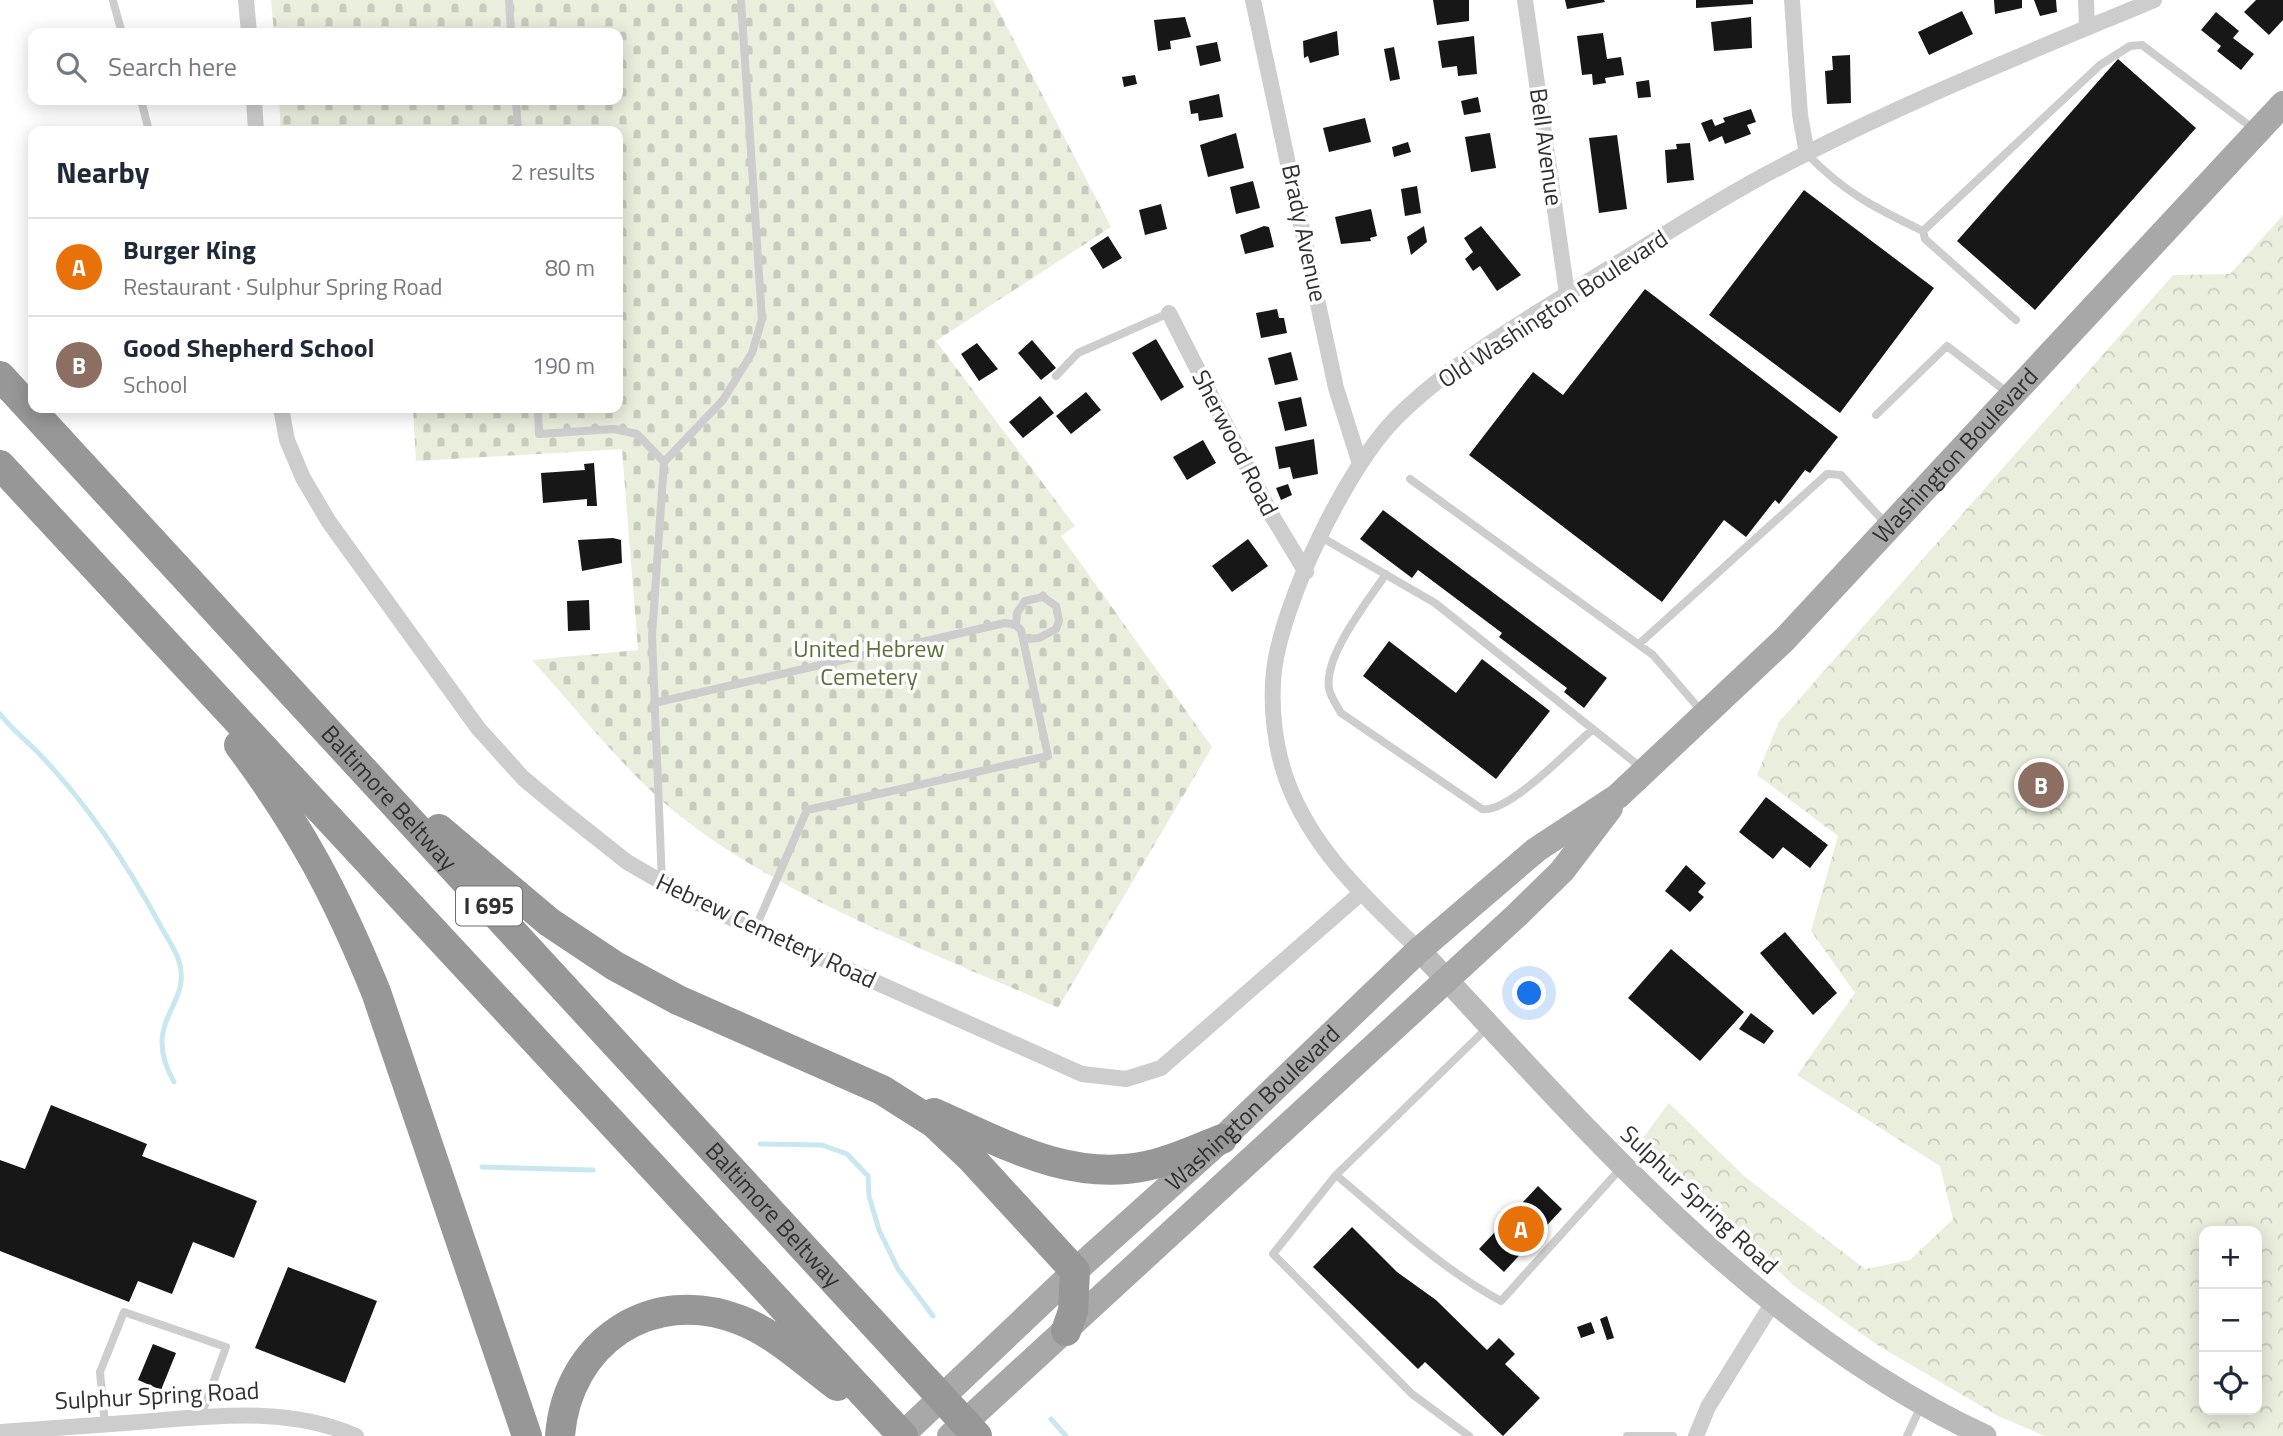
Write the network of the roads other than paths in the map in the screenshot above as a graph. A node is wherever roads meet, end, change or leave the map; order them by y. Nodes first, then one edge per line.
1 (246, 0) edge
2 (509, 0) edge
3 (741, 0) edge
4 (1254, 0) edge
5 (1525, 0) edge
6 (1792, 0) edge
7 (2086, 0) edge
8 (2154, 0) edge
9 (113, 1) edge
10 (121, 28) edge
11 (249, 28) edge
12 (511, 28) edge
13 (2087, 28) junction
14 (2283, 104) edge
15 (142, 105) edge
16 (254, 105) edge
17 (516, 105) edge
18 (148, 126) edge
19 (256, 126) edge
20 (518, 126) edge
21 (2257, 132) junction
22 (1807, 154) junction
23 (1923, 231) junction
24 (1567, 294) junction
25 (1169, 313) joint
26 (2016, 320) dead end
27 (0, 376) edge
28 (1056, 376) dead end
29 (2013, 397) junction
30 (28, 407) edge
31 (34, 413) edge
32 (282, 413) edge
33 (538, 413) edge
34 (1876, 415) dead end
35 (664, 462) junction
36 (1360, 464) junction
37 (0, 465) edge
38 (1410, 479) dead end
39 (1891, 528) junction
40 (1321, 537) junction
41 (1306, 572) junction
42 (1386, 574) junction
43 (146, 621) junction
44 (1016, 625) junction
45 (1025, 639) junction
46 (1639, 644) junction
47 (654, 703) junction
48 (303, 708) junction
49 (1705, 715) junction
50 (1594, 729) junction
51 (1646, 771) junction
52 (1618, 796) junction
53 (662, 885) junction
54 (1361, 893) junction
55 (755, 929) junction
56 (1419, 950) junction
57 (1447, 979) junction
58 (1489, 1026) junction
59 (882, 1090) junction
60 (1223, 1139) junction
61 (1622, 1167) junction
62 (1336, 1175) junction
63 (1075, 1271) junction
64 (1772, 1304) junction
65 (1066, 1331) junction
66 (1922, 1403) junction
67 (201, 1416) junction
68 (105, 1424) junction
69 (167, 1428) edge
70 (0, 1432) edge
71 (52, 1432) edge
72 (1978, 1435) edge
73 (356, 1436) edge
74 (527, 1436) edge
75 (560, 1436) edge
76 (902, 1436) edge
77 (950, 1436) edge
78 (977, 1436) edge
79 (1469, 1436) edge
80 (1627, 1436) edge
81 (1673, 1436) edge
82 (1696, 1436) edge
83 (1907, 1436) edge

1 - 11 street
2 - 12 lane
3 - 35 lane
4 - 36 street, Brady Avenue
5 - 24 street, Bell Avenue
6 - 22 street
7 - 13 street
8 - 13 street, Old Washington Boulevard
9 - 10 lane
13 - 22 street, Old Washington Boulevard
14 - 21 main road, Washington Boulevard
15 - 18 lane
16 - 19 street
17 - 20 lane
21 - 23 lane
21 - 29 main road, Washington Boulevard
22 - 23 lane
22 - 24 street, Old Washington Boulevard
23 - 26 lane
24 - 36 street, Old Washington Boulevard
25 - 28 lane
25 - 41 street, Sherwood Road
27 - 30 highway, Baltimore Beltway / I 695
29 - 34 lane
29 - 39 main road, Washington Boulevard
31 - 48 highway, Baltimore Beltway / I 695
32 - 53 street, Hebrew Cemetery Road
33 - 35 lane
35 - 47 lane
36 - 40 street, Old Washington Boulevard
37 - 43 highway, I 695
38 - 46 lane
39 - 46 lane
39 - 49 main road, Washington Boulevard
40 - 41 street, Old Washington Boulevard
40 - 42 lane
41 - 54 street, Old Washington Boulevard
42 - 50 lane
42 - 50 lane
43 - 74 highway
43 - 76 highway, I 695
44 - 45 lane
44 - 45 lane
44 - 47 lane
45 - 55 lane
46 - 49 lane
47 - 53 lane
48 - 59 highway
48 - 78 highway, Baltimore Beltway / I 695
49 - 51 main road, Washington Boulevard
50 - 51 lane
51 - 52 main road, Washington Boulevard
52 - 56 main road, Washington Boulevard
52 - 57 main road, Washington Boulevard
53 - 55 street, Hebrew Cemetery Road
54 - 55 street, Hebrew Cemetery Road
54 - 56 street, Old Washington Boulevard
56 - 57 main road, Sulphur Spring Road
56 - 60 main road, Washington Boulevard
57 - 58 main road, Sulphur Spring Road
57 - 65 main road, Washington Boulevard
58 - 61 main road, Sulphur Spring Road
58 - 62 lane
59 - 60 highway
59 - 63 highway
60 - 63 main road, Washington Boulevard
61 - 62 lane
61 - 64 main road, Sulphur Spring Road
62 - 79 lane
63 - 65 highway
63 - 76 main road, Washington Boulevard
64 - 66 main road, Sulphur Spring Road
64 - 82 street
65 - 77 main road, Washington Boulevard
66 - 72 main road, Sulphur Spring Road
66 - 83 lane
67 - 68 lane
67 - 69 street, Sulphur Spring Road
67 - 73 street, Sulphur Spring Road
68 - 69 street, Sulphur Spring Road
68 - 71 street, Sulphur Spring Road
70 - 71 street, Sulphur Spring Road
75 - 76 highway
80 - 81 lane

